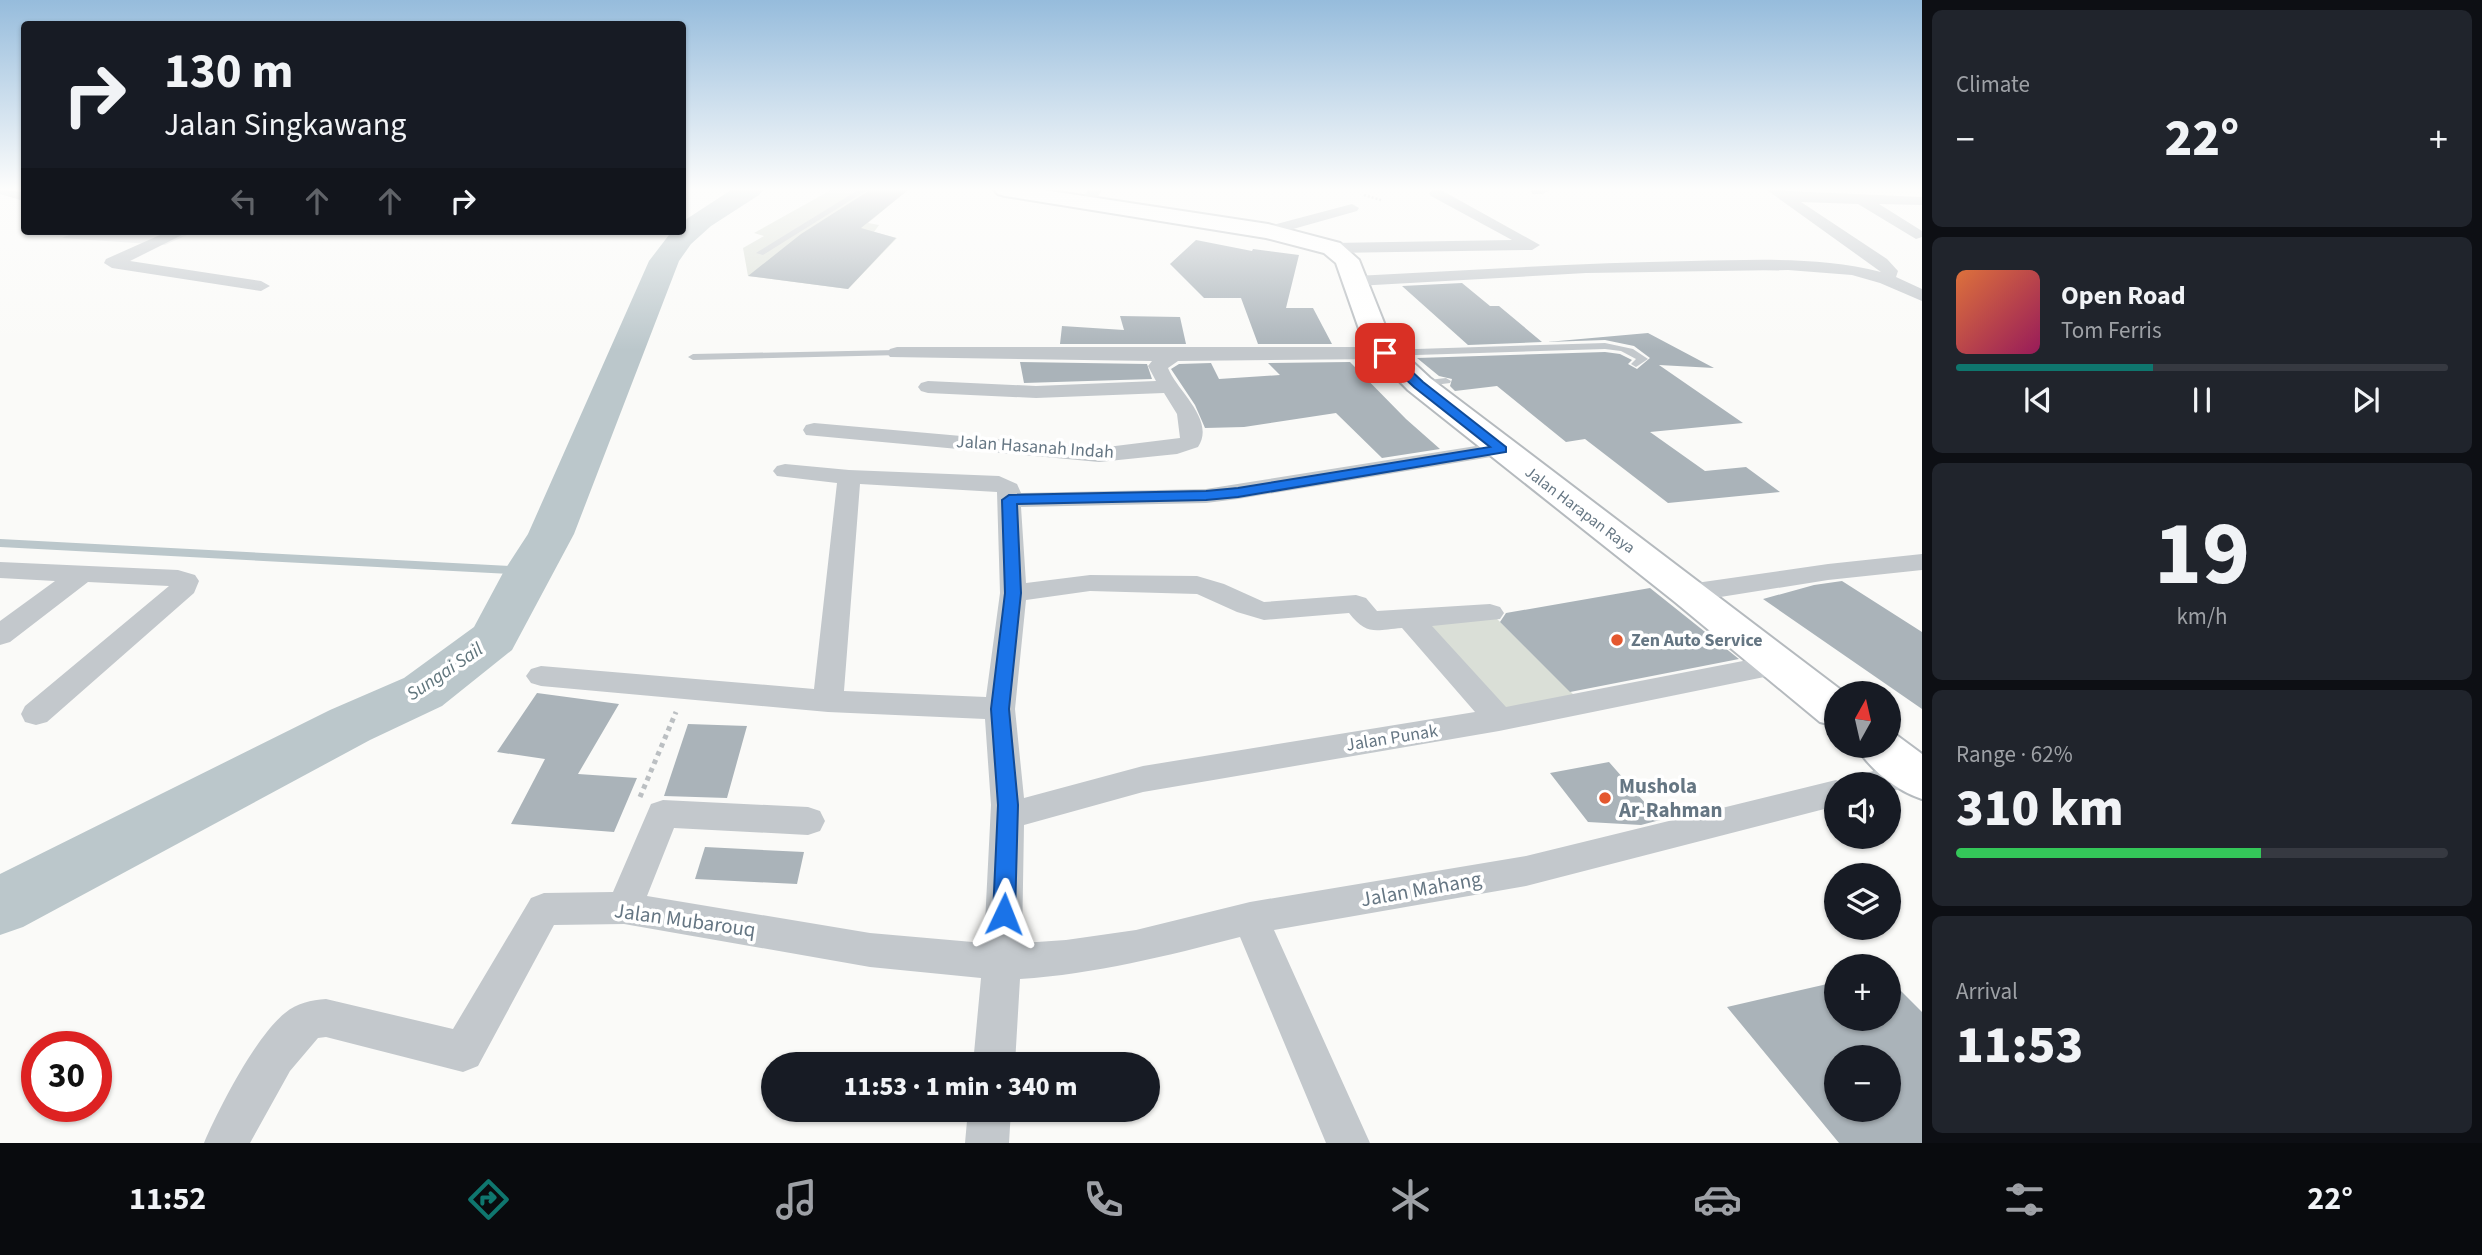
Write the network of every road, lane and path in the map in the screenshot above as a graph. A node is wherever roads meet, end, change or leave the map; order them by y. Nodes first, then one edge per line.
1 (153, 243) edge
2 (776, 243) edge
3 (1314, 243) edge
4 (1529, 243) edge
5 (1852, 243) edge
6 (1332, 248) junction
7 (760, 253) dead end
8 (1886, 279) junction
9 (1356, 281) junction
10 (261, 286) dead end
11 (1922, 296) edge
12 (897, 353) joint
13 (1385, 353) junction
14 (1173, 355) junction
15 (693, 356) dead end
16 (1636, 364) dead end
17 (928, 387) dead end
18 (1170, 387) junction
19 (814, 430) dead end
20 (1501, 449) junction
21 (785, 471) dead end
22 (849, 477) junction
23 (1009, 500) junction
24 (1922, 562) edge
25 (0, 570) edge
26 (83, 573) junction
27 (1013, 593) junction
28 (1689, 593) junction
29 (1490, 613) dead end
30 (1410, 619) junction
31 (0, 635) edge
32 (1779, 664) junction
33 (541, 676) dead end
34 (687, 689) junction
35 (1824, 700) edge
36 (828, 701) junction
37 (1000, 709) junction
38 (36, 715) dead end
39 (1499, 720) junction
40 (1824, 796) edge
41 (663, 814) junction
42 (1007, 816) junction
43 (808, 821) dead end
44 (624, 908) junction
45 (1250, 918) junction
46 (1002, 962) junction
47 (995, 1052) edge
48 (989, 1122) edge
49 (226, 1143) edge
50 (987, 1143) edge
51 (1349, 1143) edge

1 - 10 street
2 - 7 lane
3 - 6 main road
4 - 6 street
5 - 8 street
6 - 9 main road, Jalan Harapan Raya
8 - 9 street
8 - 11 street
9 - 13 main road, Jalan Harapan Raya
12 - 14 street
12 - 15 lane
13 - 14 street
13 - 16 lane
13 - 20 main road, Jalan Harapan Raya
14 - 18 street, Jalan Hasanah Indah
17 - 18 street
18 - 19 street, Jalan Hasanah Indah
20 - 23 street
20 - 28 main road, Jalan Harapan Raya
21 - 22 street
22 - 23 street
22 - 36 street
23 - 27 street
24 - 28 street
25 - 26 street
26 - 31 street
26 - 38 street
27 - 30 street
27 - 37 street
28 - 32 main road, Jalan Harapan Raya
29 - 30 street
30 - 39 street
32 - 35 main road, Jalan Harapan Raya
32 - 39 street, Jalan Punak
33 - 34 street
34 - 36 street
34 - 41 path
36 - 37 street
37 - 42 street
39 - 42 street, Jalan Punak
40 - 45 street, Jalan Mahang
41 - 43 street
41 - 44 street
42 - 46 street
44 - 46 street, Jalan Mubarouq
44 - 49 street, Jalan Mubarouq
45 - 46 street, Jalan Mahang
45 - 51 street
46 - 47 street
48 - 50 street

